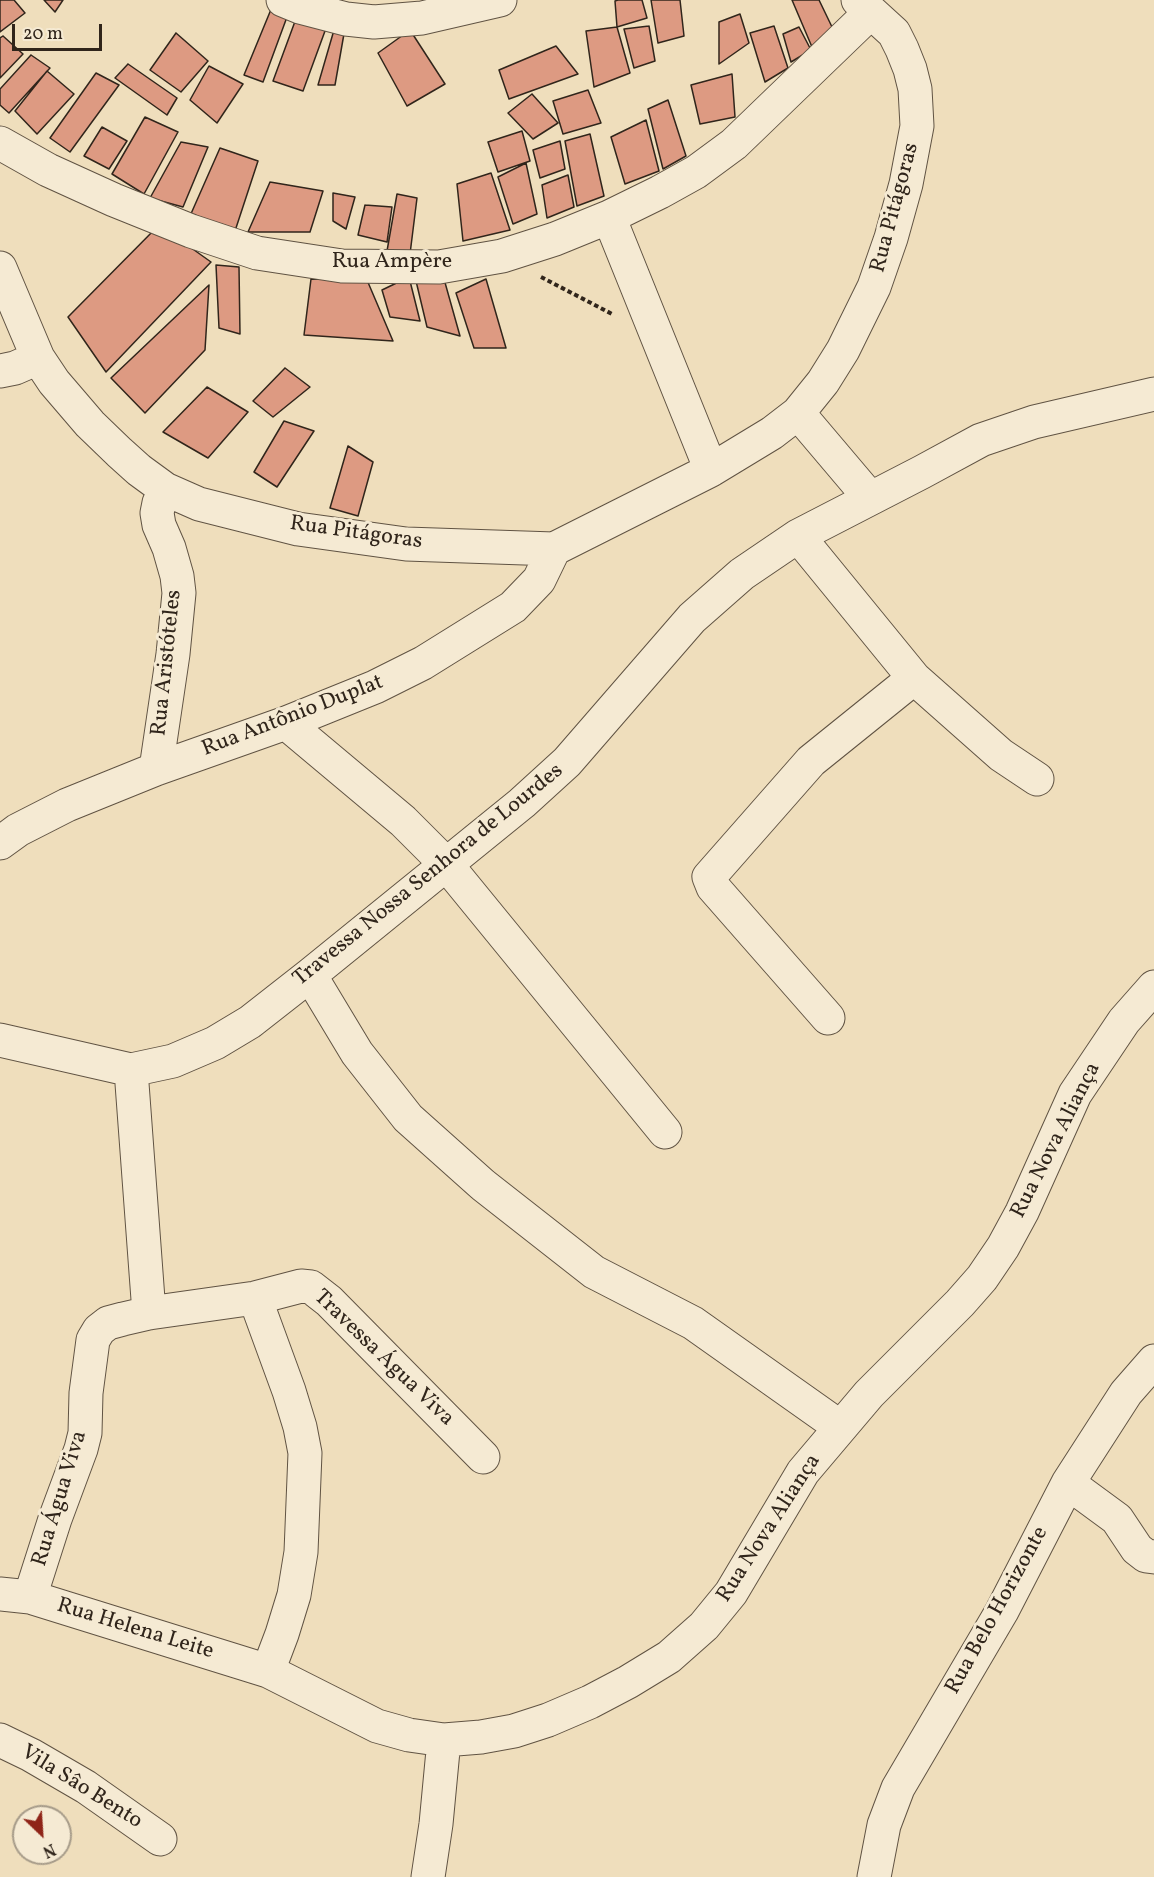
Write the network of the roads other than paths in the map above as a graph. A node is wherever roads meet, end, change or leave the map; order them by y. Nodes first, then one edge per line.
1 (283, 0) edge
2 (500, 0) edge
3 (865, 6) edge
4 (0, 143) edge
5 (609, 217) junction
6 (0, 268) edge
7 (38, 358) junction
8 (0, 371) edge
9 (1154, 394) edge
10 (798, 413) junction
11 (711, 470) junction
12 (165, 489) junction
13 (870, 498) junction
14 (798, 536) junction
15 (555, 549) junction
16 (914, 678) junction
17 (286, 723) junction
18 (156, 769) junction
19 (1037, 779) dead end
20 (0, 843) edge
21 (446, 864) junction
22 (310, 975) junction
23 (1154, 987) edge
24 (828, 1018) dead end
25 (0, 1040) edge
26 (131, 1070) junction
27 (666, 1132) dead end
28 (255, 1298) junction
29 (149, 1313) junction
30 (99, 1330) joint
31 (1154, 1361) edge
32 (840, 1426) junction
33 (483, 1457) dead end
34 (1068, 1483) junction
35 (1154, 1557) edge
36 (15, 1595) edge
37 (268, 1671) junction
38 (0, 1740) edge
39 (444, 1740) junction
40 (160, 1839) dead end
41 (428, 1877) edge
42 (874, 1877) edge

1 - 2 street
3 - 5 street, Rua Ampère
3 - 10 street, Rua Pitágoras
4 - 5 street, Rua Ampère
5 - 11 street
6 - 7 street, Rua Pitágoras
7 - 8 street
7 - 12 street, Rua Pitágoras
9 - 13 street, Travessa Nossa Senhora de Lourdes
10 - 11 street, Rua Pitágoras
10 - 13 street
11 - 15 street, Rua Pitágoras
12 - 15 street, Rua Pitágoras
12 - 18 street, Rua Aristóteles
13 - 14 street, Travessa Nossa Senhora de Lourdes
14 - 16 street
14 - 21 street, Travessa Nossa Senhora de Lourdes
15 - 17 street, Rua Antônio Duplat
16 - 19 street
16 - 24 street
17 - 18 street, Rua Antônio Duplat
17 - 21 street
18 - 20 street, Rua Antônio Duplat
21 - 22 street, Travessa Nossa Senhora de Lourdes
21 - 27 street
22 - 26 street, Travessa Nossa Senhora de Lourdes
22 - 32 street
23 - 32 street, Rua Nova Aliança
25 - 26 street, Travessa Nossa Senhora de Lourdes
26 - 29 street
28 - 29 street, Travessa Água Viva
28 - 33 street, Travessa Água Viva
28 - 37 street
29 - 30 street, Travessa Água Viva
30 - 36 street, Rua Água Viva
31 - 34 street, Rua Belo Horizonte
32 - 39 street, Rua Nova Aliança
34 - 35 street
34 - 42 street, Rua Belo Horizonte
36 - 37 street, Rua Helena Leite
37 - 39 street, Rua Nova Aliança
38 - 40 street, Vila Sâo Bento
39 - 41 street

